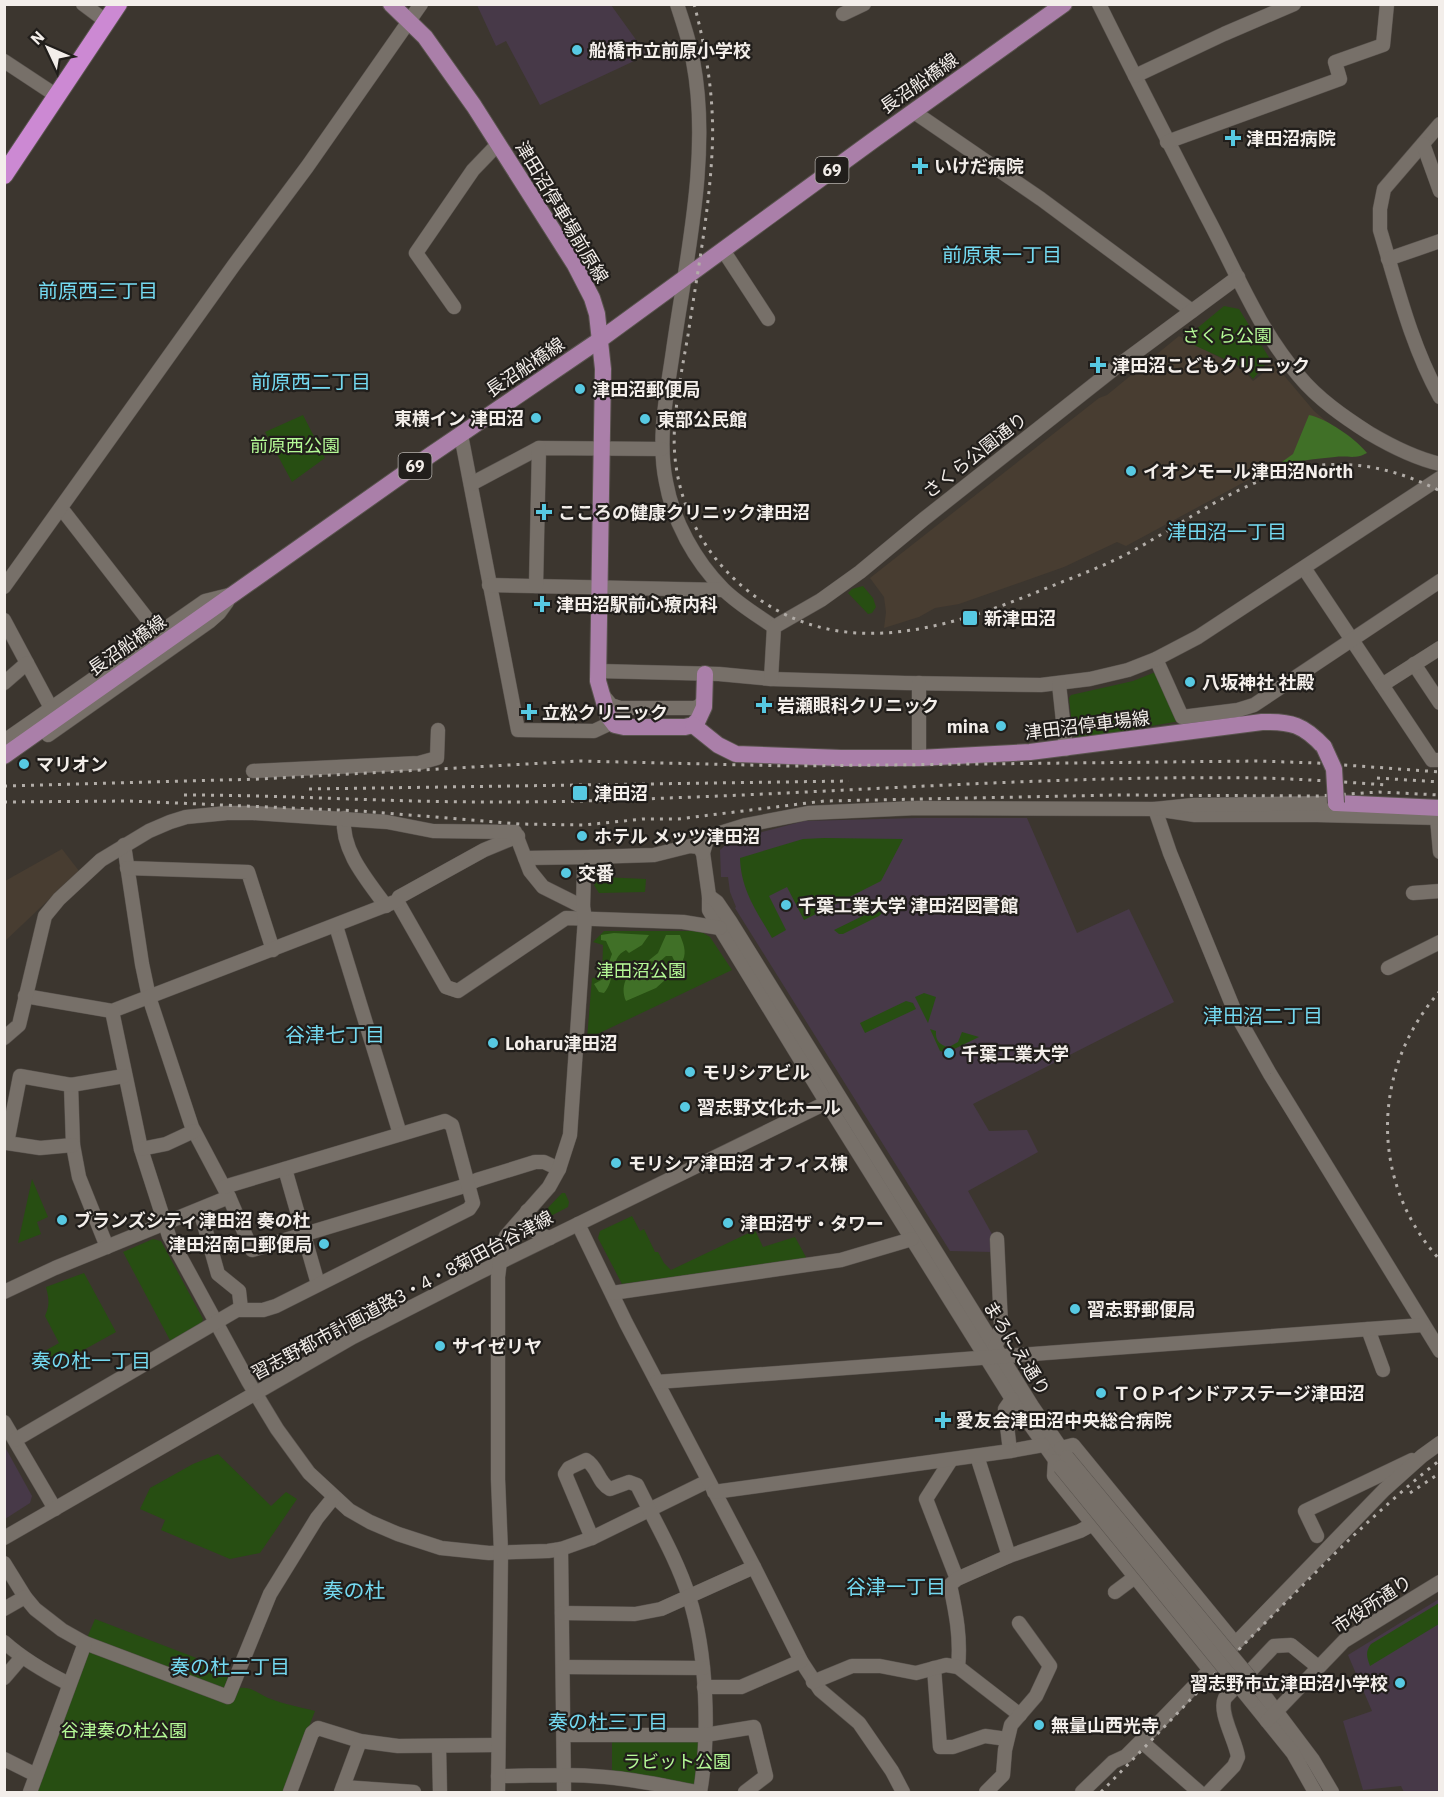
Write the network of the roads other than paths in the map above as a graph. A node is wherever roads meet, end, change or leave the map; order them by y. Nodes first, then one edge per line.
1 (83, 4) edge
2 (118, 4) edge
3 (391, 4) edge
4 (421, 4) edge
5 (677, 4) edge
6 (864, 4) edge
7 (1064, 4) edge
8 (1099, 4) edge
9 (1294, 4) edge
10 (1387, 4) edge
11 (843, 14) dead end
12 (410, 21) junction
13 (107, 22) junction
14 (4, 61) edge
15 (1135, 76) junction
16 (57, 96) junction
17 (914, 112) junction
18 (1440, 124) edge
19 (1167, 142) junction
20 (498, 144) junction
21 (1423, 144) junction
22 (1437, 174) edge
23 (4, 175) edge
24 (1440, 191) edge
25 (1440, 241) edge
26 (723, 250) junction
27 (1388, 259) junction
28 (683, 277) junction
29 (1238, 277) junction
30 (454, 308) dead end
31 (1192, 311) junction
32 (768, 319) dead end
33 (601, 339) junction
34 (1438, 390) edge
35 (461, 435) junction
36 (539, 448) junction
37 (662, 449) junction
38 (603, 450) junction
39 (1440, 464) edge
40 (1440, 478) edge
41 (471, 484) junction
42 (62, 508) junction
43 (1304, 568) junction
44 (1440, 581) edge
45 (489, 585) junction
46 (536, 586) junction
47 (4, 587) edge
48 (598, 588) junction
49 (723, 590) junction
50 (231, 595) junction
51 (4, 620) edge
52 (774, 627) junction
53 (159, 634) junction
54 (1352, 640) junction
55 (1440, 648) edge
56 (1156, 659) junction
57 (27, 663) junction
58 (1414, 664) junction
59 (598, 671) junction
60 (705, 674) junction
61 (771, 679) junction
62 (4, 683) edge
63 (919, 683) junction
64 (1059, 684) junction
65 (1382, 685) junction
66 (600, 693) junction
67 (705, 700) junction
68 (1440, 703) edge
69 (51, 708) junction
70 (611, 723) junction
71 (693, 725) junction
72 (438, 730) dead end
73 (4, 741) edge
74 (1066, 749) junction
75 (4, 756) edge
76 (919, 758) junction
77 (1440, 760) edge
78 (4, 765) edge
79 (253, 771) dead end
80 (1336, 803) junction
81 (1155, 809) junction
82 (1439, 814) edge
83 (344, 818) junction
84 (518, 836) junction
85 (708, 836) junction
86 (124, 845) junction
87 (668, 850) junction
88 (703, 852) junction
89 (1440, 852) edge
90 (591, 857) junction
91 (525, 858) junction
92 (127, 868) junction
93 (1440, 891) edge
94 (1413, 893) dead end
95 (710, 896) junction
96 (392, 904) junction
97 (584, 913) junction
98 (683, 922) junction
99 (336, 926) junction
100 (720, 928) junction
101 (1440, 942) edge
102 (273, 950) junction
103 (1388, 968) dead end
104 (25, 996) junction
105 (149, 997) junction
106 (112, 1011) junction
107 (4, 1038) edge
108 (124, 1076) junction
109 (71, 1085) junction
110 (832, 1100) junction
111 (194, 1131) junction
112 (400, 1134) junction
113 (73, 1145) junction
114 (141, 1149) junction
115 (285, 1168) junction
116 (559, 1169) junction
117 (468, 1184) junction
118 (226, 1192) junction
119 (200, 1210) junction
120 (527, 1211) junction
121 (578, 1224) junction
122 (164, 1225) junction
123 (304, 1234) junction
124 (550, 1238) junction
125 (912, 1239) junction
126 (997, 1239) dead end
127 (107, 1247) junction
128 (500, 1262) junction
129 (318, 1284) junction
130 (4, 1292) edge
131 (612, 1293) junction
132 (241, 1309) junction
133 (216, 1322) junction
134 (1368, 1329) junction
135 (1431, 1330) edge
136 (1440, 1351) edge
137 (994, 1353) junction
138 (1383, 1370) dead end
139 (657, 1382) junction
140 (254, 1392) junction
141 (1012, 1399) junction
142 (4, 1422) edge
143 (15, 1440) junction
144 (1440, 1443) edge
145 (1043, 1445) junction
146 (1010, 1451) junction
147 (977, 1456) junction
148 (1422, 1456) junction
149 (1061, 1458) junction
150 (951, 1460) junction
151 (711, 1486) junction
152 (334, 1497) junction
153 (55, 1509) junction
154 (650, 1511) junction
155 (1093, 1524) junction
156 (1317, 1536) dead end
157 (4, 1538) edge
158 (592, 1538) junction
159 (561, 1550) junction
160 (501, 1552) junction
161 (1009, 1556) junction
162 (4, 1563) edge
163 (754, 1567) junction
164 (1135, 1577) junction
165 (957, 1579) junction
166 (1440, 1582) edge
167 (1115, 1592) dead end
168 (25, 1597) junction
169 (689, 1597) junction
170 (4, 1609) edge
171 (562, 1613) junction
172 (1019, 1623) dead end
173 (4, 1642) edge
174 (85, 1643) junction
175 (1235, 1643) junction
176 (22, 1658) junction
177 (801, 1661) junction
178 (563, 1667) junction
179 (958, 1667) junction
180 (1318, 1667) junction
181 (703, 1668) junction
182 (934, 1668) junction
183 (1209, 1669) junction
184 (4, 1678) edge
185 (813, 1682) junction
186 (69, 1684) junction
187 (704, 1687) junction
188 (1020, 1715) junction
189 (1272, 1716) junction
190 (564, 1735) junction
191 (705, 1735) junction
192 (1007, 1739) junction
193 (360, 1741) junction
194 (1141, 1741) junction
195 (498, 1745) junction
196 (439, 1747) junction
197 (4, 1759) edge
198 (36, 1775) junction
199 (564, 1775) junction
200 (498, 1776) junction
201 (342, 1790) edge
202 (389, 1791) edge
203 (30, 1792) edge
204 (290, 1792) edge
205 (414, 1792) edge
206 (440, 1792) edge
207 (498, 1792) edge
208 (564, 1792) edge
209 (699, 1792) edge
210 (745, 1792) edge
211 (903, 1792) edge
212 (986, 1792) edge
213 (1082, 1792) edge
214 (1199, 1792) edge
215 (1209, 1792) edge
216 (1315, 1792) edge
217 (1332, 1792) edge

1 - 13 street
2 - 13 highway
3 - 12 main road, 津田沼停車場前原線
4 - 12 street
5 - 28 street
6 - 11 street
7 - 17 main road, 長沼船橋線 / 69
8 - 15 street
9 - 15 street
10 - 19 street
12 - 20 main road, 津田沼停車場前原線
12 - 42 street
13 - 16 highway
14 - 16 street
15 - 19 street
16 - 23 highway
17 - 26 main road, 長沼船橋線 / 69
17 - 31 street
18 - 21 street
19 - 29 street
20 - 30 street
20 - 33 main road, 津田沼停車場前原線
21 - 22 street
21 - 27 street
22 - 24 street
25 - 27 street
26 - 28 main road, 長沼船橋線 / 69
26 - 32 street
27 - 34 street
28 - 33 main road, 長沼船橋線 / 69
28 - 37 street
29 - 31 street, さくら公園通り
29 - 39 street
31 - 52 street, さくら公園通り
33 - 35 main road, 長沼船橋線 / 69
33 - 38 main road, 津田沼停車場前原線
35 - 41 street
35 - 50 main road, 長沼船橋線 / 69
36 - 38 street
36 - 41 street
36 - 46 street
37 - 38 street
37 - 49 street
38 - 48 main road, 津田沼停車場前原線
40 - 43 street
41 - 45 street
42 - 47 street
42 - 53 street
43 - 54 street
43 - 56 street
44 - 54 street
45 - 46 street
45 - 70 street
46 - 48 street
48 - 49 street
48 - 59 main road, 津田沼停車場前原線
49 - 52 street
50 - 53 street
50 - 75 main road, 長沼船橋線 / 69
50 - 78 street
51 - 57 street
52 - 61 street
53 - 69 street
54 - 56 street
54 - 65 street
55 - 58 street
56 - 64 street
57 - 62 street
57 - 69 street
58 - 65 street
58 - 68 street
59 - 60 street
59 - 66 main road, 津田沼停車場前原線
60 - 61 street
60 - 67 main road
61 - 63 street
63 - 64 street
63 - 76 street
64 - 74 street
65 - 77 street
66 - 67 street
66 - 70 main road
67 - 71 main road
69 - 73 street
70 - 71 main road
71 - 76 main road, 津田沼停車場線
72 - 79 street
74 - 76 main road, 津田沼停車場線
74 - 80 main road, 津田沼停車場線, bridge
80 - 81 street
80 - 82 main road
81 - 82 street
81 - 85 street
81 - 135 street
82 - 89 street
83 - 84 street
83 - 86 street
83 - 96 street
84 - 91 street
84 - 96 street
85 - 87 street
85 - 88 street
86 - 92 street
86 - 104 street
87 - 88 street
87 - 90 street
88 - 95 street, まろにえ通り
90 - 91 street
90 - 97 street
91 - 97 street
92 - 102 street
92 - 105 street
93 - 94 street
95 - 98 street
95 - 100 street, まろにえ通り
95 - 110 street, まろにえ通り
96 - 97 street
96 - 99 street
97 - 98 street
97 - 116 street
98 - 100 street
99 - 102 street
99 - 112 street
100 - 110 street, まろにえ通り
101 - 103 street
102 - 105 street
104 - 106 street
104 - 107 street
105 - 106 street
105 - 111 street
106 - 108 street
108 - 109 street
108 - 114 street
109 - 113 street
109 - 113 street
110 - 121 street, 習志野都市計画道路3・4・8菊田台谷津線
110 - 125 street, まろにえ通り
110 - 137 street, まろにえ通り
111 - 114 street
111 - 118 street
112 - 115 street
112 - 117 street
113 - 127 street
114 - 122 street
115 - 118 street
115 - 123 street
116 - 117 street
116 - 120 street
117 - 123 street
117 - 129 street
118 - 119 street
118 - 123 street
119 - 122 street
119 - 132 street
120 - 124 street
120 - 128 street
121 - 124 street, 習志野都市計画道路3・4・8菊田台谷津線
121 - 131 street
122 - 127 street
122 - 133 street
123 - 129 street
124 - 128 street, 習志野都市計画道路3・4・8菊田台谷津線
125 - 131 street
125 - 137 street, まろにえ通り
126 - 137 street
127 - 130 street
128 - 140 street, 習志野都市計画道路3・4・8菊田台谷津線
128 - 160 street
129 - 132 street
131 - 139 street
132 - 133 street
133 - 140 street
133 - 143 street
134 - 135 street
134 - 137 street
134 - 138 street
135 - 136 street
137 - 139 street
137 - 141 street, まろにえ通り
137 - 149 street, まろにえ通り
139 - 151 street
140 - 152 street
140 - 153 street, 習志野都市計画道路3・4・8菊田台谷津線
141 - 145 street, まろにえ通り
141 - 146 street
142 - 143 street
143 - 153 street
144 - 148 street
145 - 146 street
145 - 149 street, まろにえ通り
146 - 147 street
147 - 150 street
147 - 161 street
148 - 156 street
148 - 175 street
149 - 155 street
149 - 175 street
149 - 189 street, まろにえ通り, bridge
150 - 151 street
150 - 165 street
151 - 154 street
151 - 163 street
152 - 160 street
152 - 174 street
153 - 157 street, 習志野都市計画道路3・4・8菊田台谷津線
154 - 158 street
154 - 158 street
154 - 169 street
155 - 161 street
155 - 164 street
158 - 159 street
159 - 160 street
159 - 171 street
160 - 195 street
161 - 165 street
162 - 168 street
163 - 169 street
163 - 177 street
164 - 167 street
164 - 183 street
165 - 179 street
166 - 180 street, 市役所通り
168 - 170 street
168 - 174 street
169 - 171 street
169 - 181 street
171 - 178 street
172 - 188 street
173 - 176 street
174 - 186 street
175 - 183 street
176 - 184 street
176 - 186 street
177 - 185 street
177 - 187 street
178 - 181 street
178 - 190 street
179 - 182 street
179 - 188 street
180 - 189 street, 市役所通り
180 - 215 street
181 - 187 street
182 - 185 street
182 - 192 street
183 - 194 street
185 - 211 street
186 - 198 street
187 - 191 street
188 - 192 street
189 - 216 street, まろにえ通り
189 - 217 street, まろにえ通り
190 - 191 street
190 - 199 street
191 - 209 street
191 - 210 street
192 - 212 street
193 - 196 street
193 - 201 street
193 - 204 street
194 - 213 street
194 - 214 street
195 - 196 street
195 - 200 street
196 - 206 street
197 - 198 street
198 - 203 street
199 - 200 street
199 - 208 street
199 - 209 street
200 - 207 street
201 - 202 street
202 - 205 street

